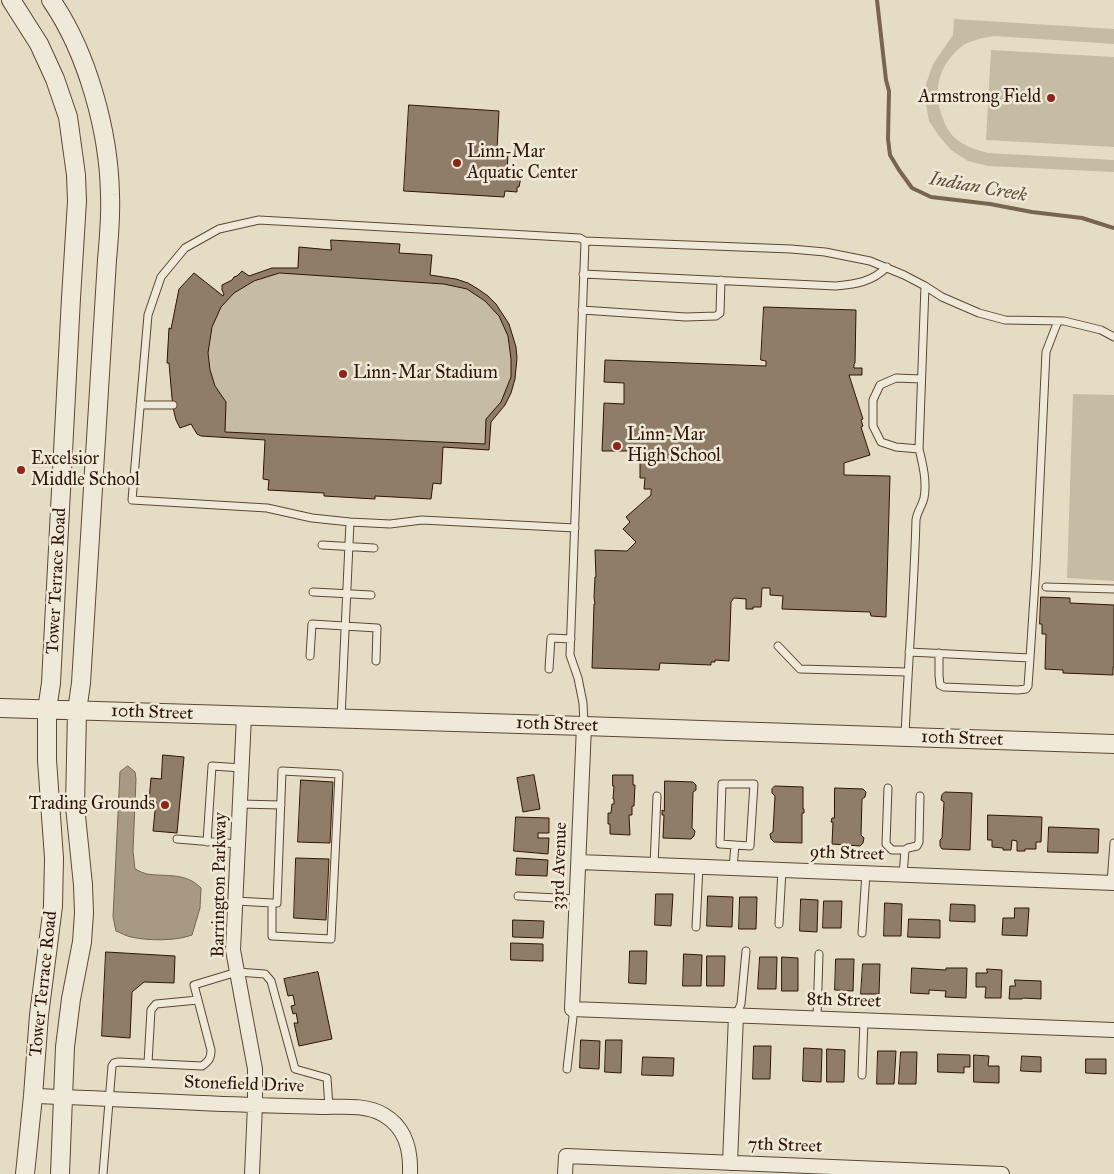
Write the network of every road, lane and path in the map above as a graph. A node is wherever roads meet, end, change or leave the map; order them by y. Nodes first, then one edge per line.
1 (11, 0) edge
2 (51, 0) edge
3 (585, 241) junction
4 (887, 267) junction
5 (584, 274) junction
6 (721, 280) junction
7 (925, 286) junction
8 (582, 310) junction
9 (1058, 321) junction
10 (1114, 337) edge
11 (921, 378) junction
12 (140, 405) junction
13 (173, 405) dead end
14 (919, 449) junction
15 (350, 522) junction
16 (575, 528) junction
17 (322, 545) dead end
18 (348, 546) junction
19 (374, 548) dead end
20 (1046, 586) dead end
21 (1114, 589) edge
22 (313, 592) dead end
23 (346, 593) junction
24 (372, 595) dead end
25 (345, 626) junction
26 (571, 639) junction
27 (778, 646) dead end
28 (909, 652) junction
29 (939, 654) junction
30 (310, 656) dead end
31 (1030, 658) junction
32 (376, 661) dead end
33 (549, 669) dead end
34 (907, 672) junction
35 (0, 708) edge
36 (47, 710) junction
37 (77, 711) junction
38 (244, 716) junction
39 (341, 718) junction
40 (584, 726) junction
41 (905, 737) junction
42 (1114, 744) edge
43 (242, 768) junction
44 (888, 788) dead end
45 (657, 796) dead end
46 (920, 796) dead end
47 (240, 804) junction
48 (281, 805) junction
49 (177, 839) dead end
50 (207, 842) junction
51 (1114, 843) edge
52 (238, 844) junction
53 (735, 845) junction
54 (905, 850) junction
55 (578, 862) junction
56 (654, 865) junction
57 (699, 866) junction
58 (733, 868) junction
59 (782, 870) junction
60 (866, 873) junction
61 (903, 875) junction
62 (1113, 883) edge
63 (518, 896) dead end
64 (577, 899) junction
65 (236, 902) junction
66 (272, 903) junction
67 (779, 924) dead end
68 (696, 927) dead end
69 (862, 933) dead end
70 (746, 951) dead end
71 (819, 954) dead end
72 (238, 972) junction
73 (198, 1000) junction
74 (572, 1009) junction
75 (736, 1015) junction
76 (817, 1019) junction
77 (864, 1020) junction
78 (1114, 1030) edge
79 (148, 1063) junction
80 (567, 1069) dead end
81 (862, 1074) dead end
82 (33, 1096) junction
83 (63, 1097) junction
84 (110, 1099) junction
85 (255, 1105) junction
86 (329, 1107) junction
87 (730, 1162) junction
88 (25, 1174) edge
89 (60, 1174) edge
90 (103, 1174) edge
91 (252, 1174) edge
92 (410, 1174) edge
93 (565, 1174) edge
94 (1002, 1174) edge

1 - 36 street, Tower Terrace Road
2 - 37 street, Tower Terrace Road
3 - 4 lane
3 - 5 lane
3 - 12 lane
4 - 6 lane
4 - 7 lane
5 - 6 lane
5 - 8 lane
6 - 8 lane
7 - 9 lane
7 - 11 lane
8 - 16 lane
9 - 10 lane
9 - 31 lane
11 - 14 lane
11 - 14 lane
12 - 13 lane
12 - 15 lane
14 - 28 lane
15 - 16 lane
15 - 18 lane
16 - 26 lane
17 - 18 lane
18 - 19 lane
18 - 23 lane
20 - 21 lane
22 - 23 lane
23 - 24 lane
23 - 25 lane
25 - 30 lane
25 - 32 lane
25 - 39 lane
26 - 33 lane
26 - 40 lane
27 - 34 lane
28 - 29 lane
28 - 34 lane
29 - 31 lane
29 - 31 lane
34 - 41 lane
35 - 36 street, 10th Street
36 - 37 street, 10th Street
36 - 82 street, Tower Terrace Road
37 - 38 street, 10th Street
37 - 83 street, Tower Terrace Road
38 - 39 street, 10th Street
38 - 43 street, Barrington Parkway
39 - 40 street, 10th Street
40 - 41 street, 10th Street
40 - 55 street, 33rd Avenue
41 - 42 street, 10th Street
43 - 47 street, Barrington Parkway
43 - 50 lane
44 - 54 lane
45 - 56 lane
46 - 54 lane
47 - 48 lane
47 - 52 street, Barrington Parkway
48 - 66 lane
48 - 66 lane
49 - 50 lane
50 - 52 lane
51 - 62 lane
52 - 65 street, Barrington Parkway
53 - 53 lane
53 - 58 lane
54 - 61 lane
55 - 56 street, 9th Street
55 - 64 street, 33rd Avenue
56 - 57 street, 9th Street
57 - 58 street, 9th Street
57 - 68 lane
58 - 59 street, 9th Street
59 - 60 street, 9th Street
59 - 67 lane
60 - 61 street, 9th Street
60 - 69 lane
61 - 62 street, 9th Street
63 - 64 lane
64 - 74 street, 33rd Avenue
65 - 66 lane
65 - 72 street, Barrington Parkway
70 - 75 lane
71 - 76 lane
72 - 73 lane
72 - 85 street, Barrington Parkway
72 - 86 lane
73 - 79 lane
73 - 79 lane
74 - 75 street, 8th Street
74 - 80 lane
75 - 76 street, 8th Street
75 - 87 street
76 - 77 street, 8th Street
77 - 78 street, 8th Street
77 - 81 lane
79 - 84 lane
82 - 83 street, Stonefield Drive
82 - 88 street, Tower Terrace Road
83 - 84 street, Stonefield Drive
83 - 89 street, Tower Terrace Road
84 - 85 street, Stonefield Drive
84 - 90 lane
85 - 86 street, Stonefield Drive
85 - 91 street, Barrington Parkway
86 - 92 street, Stonefield Drive
87 - 93 street, 7th Street
87 - 94 street, 7th Street

